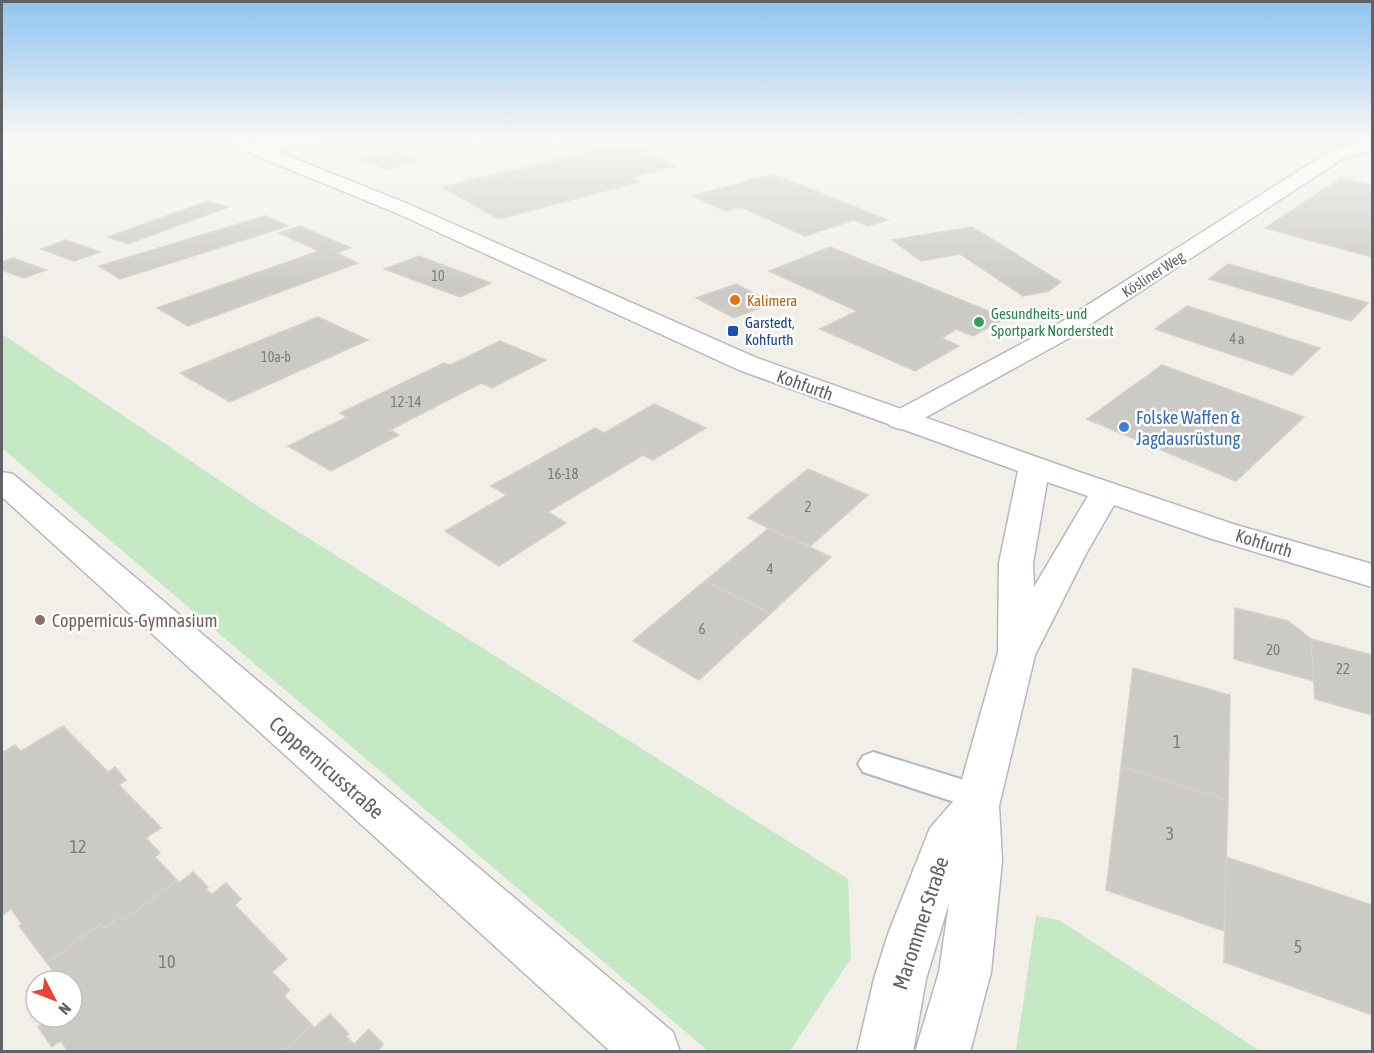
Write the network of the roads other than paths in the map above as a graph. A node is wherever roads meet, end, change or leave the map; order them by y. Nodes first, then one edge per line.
1 (352, 188) edge
2 (1284, 188) edge
3 (900, 420) junction
4 (1034, 468) junction
5 (2, 481) edge
6 (1107, 492) junction
7 (1372, 576) edge
8 (1016, 655) junction
9 (873, 764) dead end
10 (978, 802) junction
11 (653, 1052) edge
12 (885, 1052) edge
13 (942, 1052) edge

1 - 3 street, Kohfurth
2 - 3 street, Kösliner Weg
3 - 4 street, Kohfurth
4 - 6 street, Kohfurth
4 - 8 street, Marommer Straße
5 - 11 street, Coppernicusstraße
6 - 7 street, Kohfurth
6 - 8 street, Marommer Straße
8 - 10 street, Marommer Straße
9 - 10 lane
10 - 12 street, Marommer Straße
10 - 13 street, Marommer Straße

